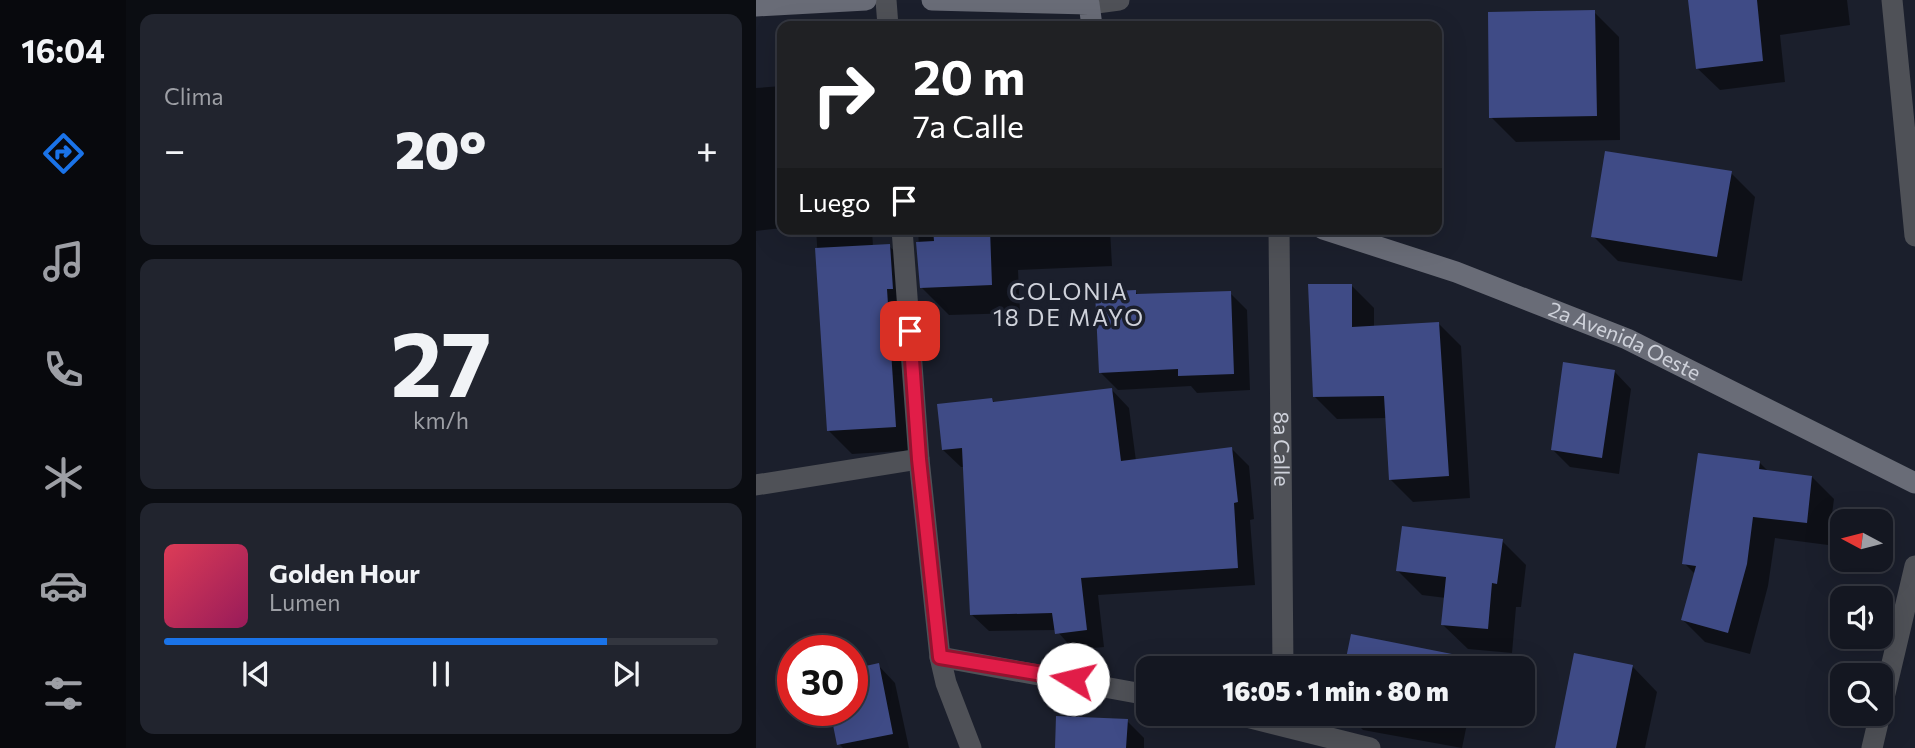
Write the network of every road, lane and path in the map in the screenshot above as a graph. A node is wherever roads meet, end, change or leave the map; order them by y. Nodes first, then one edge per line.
1 (866, 0) edge
2 (886, 0) edge
3 (932, 0) edge
4 (1119, 0) edge
5 (1892, 0) edge
6 (1089, 4) junction
7 (756, 6) edge
8 (888, 21) edge
9 (1091, 21) edge
10 (902, 235) edge
11 (1279, 235) edge
12 (1342, 235) edge
13 (1915, 236) edge
14 (919, 459) junction
15 (1915, 483) edge
16 (756, 485) edge
17 (1915, 566) edge
18 (1283, 656) edge
19 (940, 657) junction
20 (1892, 663) edge
21 (1136, 693) edge
22 (1304, 726) edge
23 (1878, 726) edge
24 (971, 748) edge
25 (1370, 748) edge
26 (1872, 748) edge

1 - 7 street
2 - 8 street
3 - 6 street
4 - 6 street
5 - 13 street
6 - 9 street
10 - 14 street
11 - 18 street, 8a Calle
12 - 15 street, 2a Avenida Oeste
14 - 16 street
14 - 19 street
17 - 20 street
19 - 21 street
19 - 24 street
22 - 25 street
23 - 26 street

